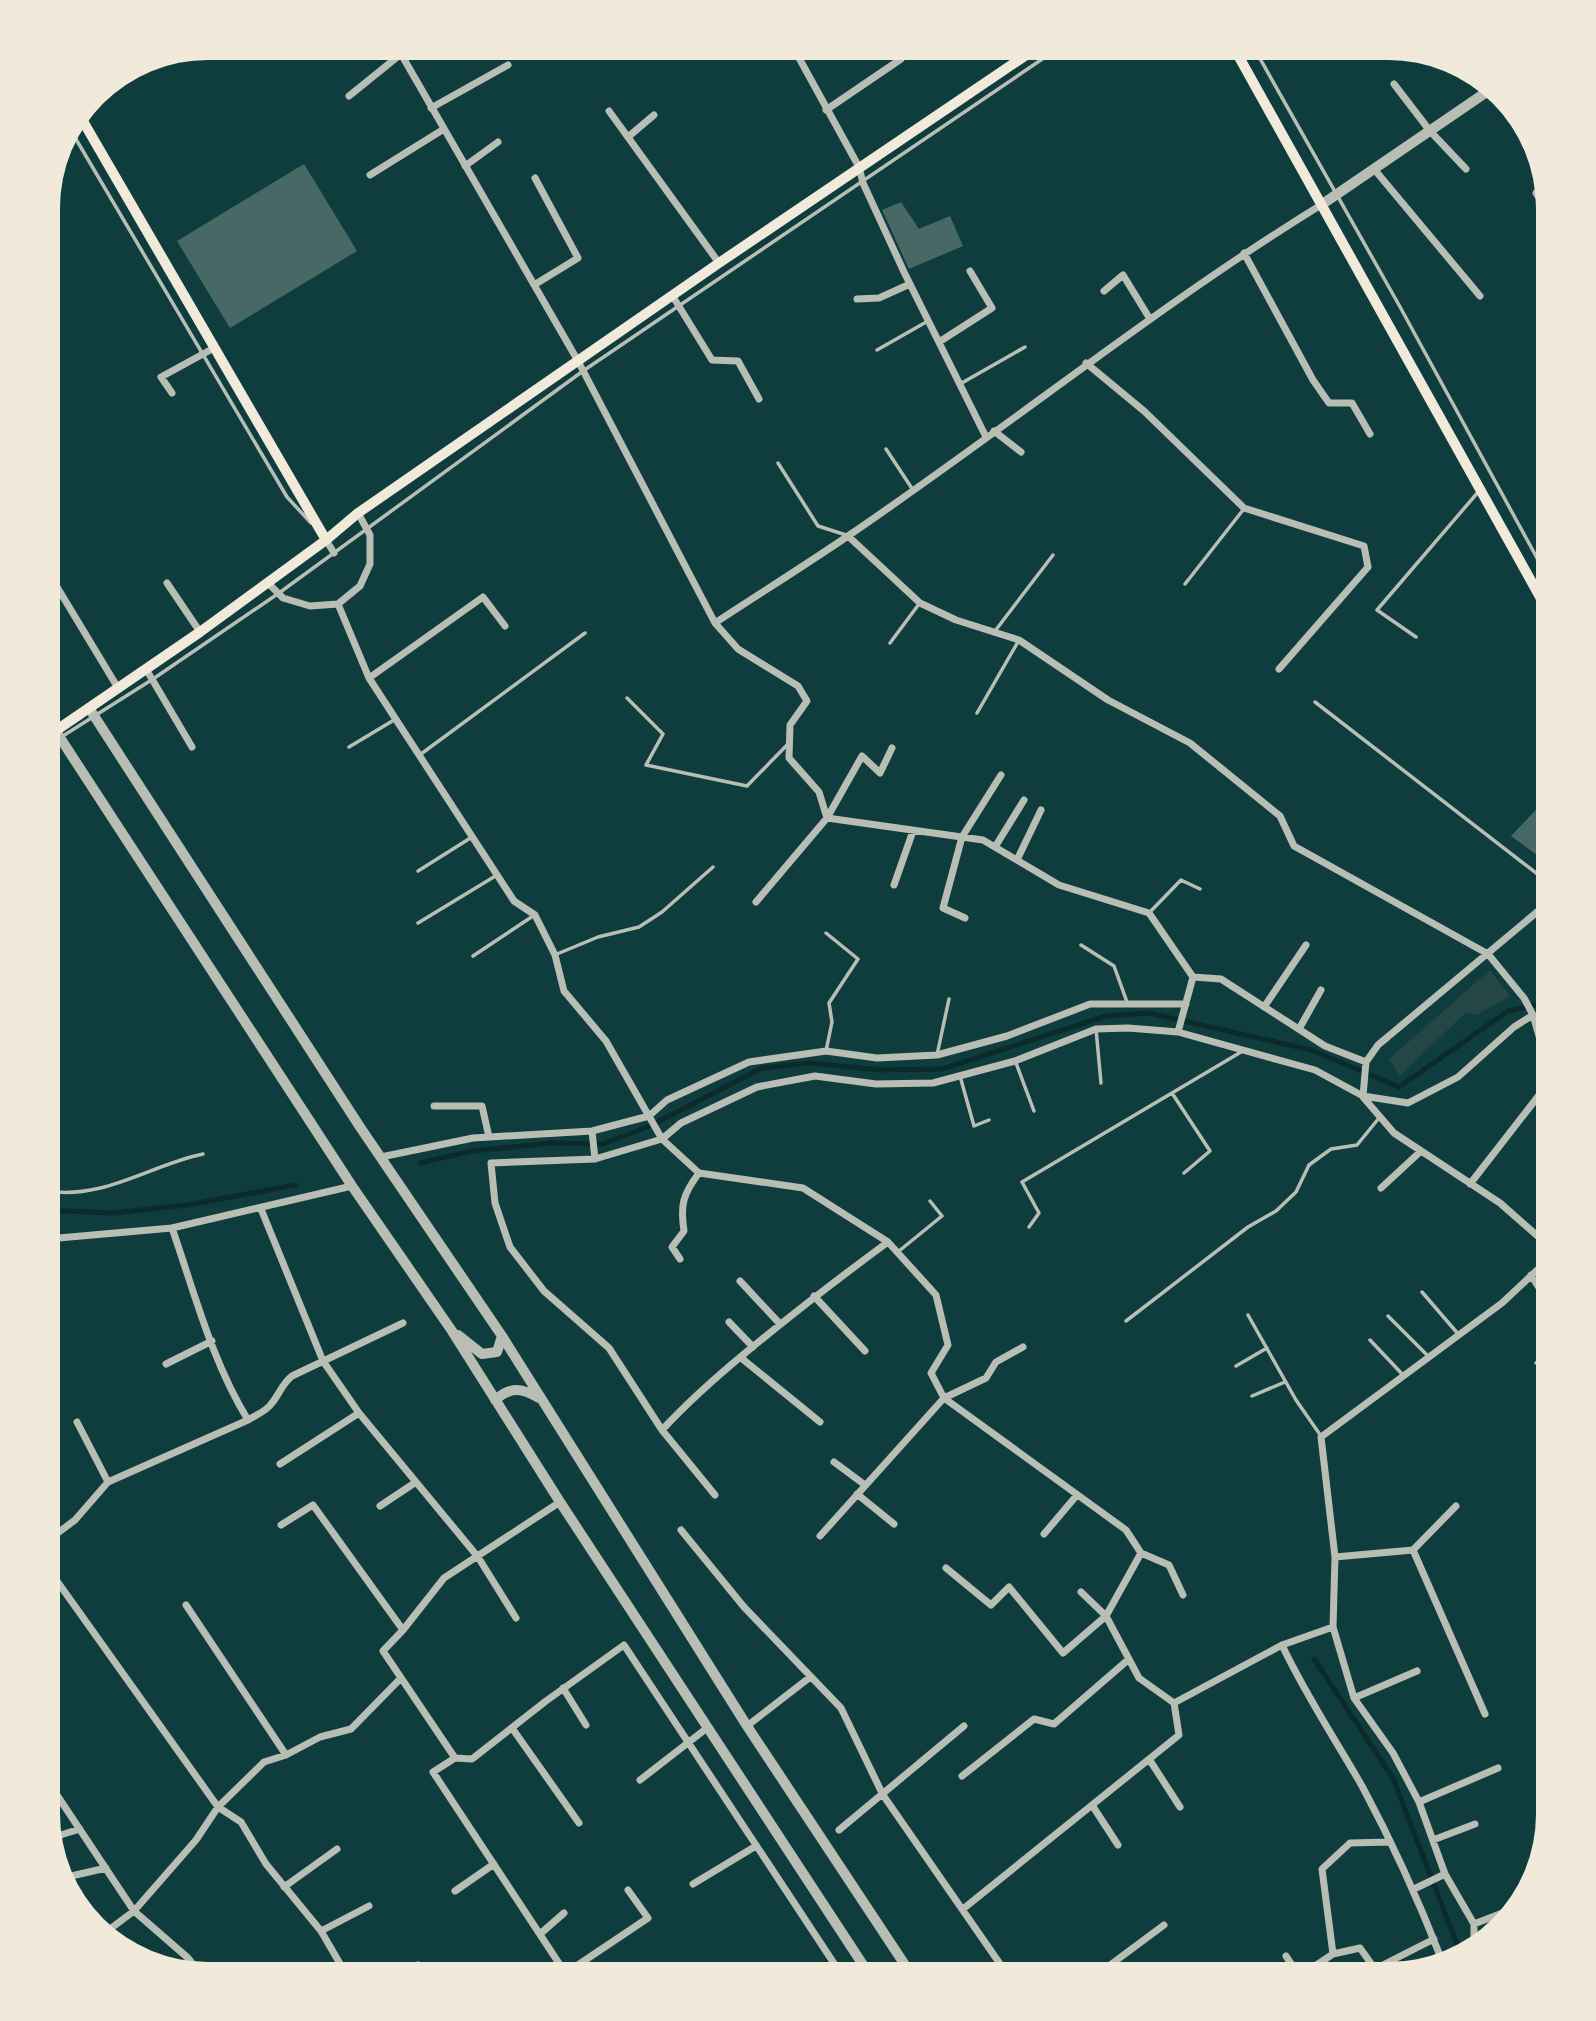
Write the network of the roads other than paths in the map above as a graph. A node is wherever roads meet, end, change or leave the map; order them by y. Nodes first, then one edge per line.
1 (389, 60) edge
2 (404, 60) edge
3 (800, 60) edge
4 (901, 60) edge
5 (1019, 60) edge
6 (1041, 60) edge
7 (1241, 60) edge
8 (1261, 60) edge
9 (508, 65) dead end
10 (1394, 84) dead end
11 (1483, 94) edge
12 (349, 96) dead end
13 (431, 108) junction
14 (826, 110) junction
15 (609, 111) dead end
16 (654, 115) dead end
17 (85, 125) edge
18 (444, 129) junction
19 (1430, 131) junction
20 (628, 137) junction
21 (76, 139) edge
22 (498, 142) dead end
23 (465, 166) junction
24 (859, 167) junction
25 (1374, 169) junction
26 (1466, 169) dead end
27 (370, 175) dead end
28 (535, 178) dead end
29 (863, 184) junction
30 (1337, 195) junction
31 (1321, 205) junction
32 (1244, 253) junction
33 (719, 263) junction
34 (970, 271) dead end
35 (910, 284) junction
36 (534, 285) junction
37 (1104, 291) dead end
38 (672, 295) junction
39 (1480, 296) dead end
40 (857, 299) dead end
41 (679, 307) junction
42 (1150, 318) junction
43 (928, 321) junction
44 (939, 342) junction
45 (1025, 347) dead end
46 (877, 350) dead end
47 (209, 351) junction
48 (1086, 363) junction
49 (580, 366) junction
50 (960, 384) junction
51 (172, 393) dead end
52 (759, 399) dead end
53 (994, 431) junction
54 (1370, 434) dead end
55 (986, 437) junction
56 (886, 449) dead end
57 (1021, 452) dead end
58 (778, 463) dead end
59 (1480, 489) junction
60 (913, 490) junction
61 (1244, 508) junction
62 (358, 513) junction
63 (367, 529) junction
64 (848, 536) junction
65 (326, 540) junction
66 (334, 553) junction
67 (1053, 555) dead end
68 (1536, 556) edge
69 (167, 583) dead end
70 (268, 583) junction
71 (1185, 584) dead end
72 (1536, 590) edge
73 (60, 592) edge
74 (279, 593) junction
75 (920, 603) junction
76 (338, 604) junction
77 (715, 622) junction
78 (505, 626) dead end
79 (200, 632) junction
80 (585, 633) dead end
81 (995, 633) junction
82 (1416, 637) dead end
83 (1019, 640) junction
84 (890, 643) dead end
85 (146, 669) junction
86 (1279, 669) dead end
87 (369, 678) junction
88 (153, 680) junction
89 (118, 688) junction
90 (627, 698) dead end
91 (1315, 702) dead end
92 (91, 712) junction
93 (977, 713) dead end
94 (396, 719) junction
95 (60, 730) edge
96 (60, 743) edge
97 (790, 743) junction
98 (192, 747) dead end
99 (349, 747) dead end
100 (892, 748) dead end
101 (419, 755) junction
102 (1000, 775) dead end
103 (1024, 800) dead end
104 (1041, 810) dead end
105 (827, 818) junction
106 (913, 831) junction
107 (472, 837) junction
108 (962, 837) junction
109 (995, 847) junction
110 (1017, 860) junction
111 (713, 867) dead end
112 (418, 871) dead end
113 (1536, 873) edge
114 (497, 875) junction
115 (894, 885) dead end
116 (1199, 889) dead end
117 (757, 902) dead end
118 (1149, 913) junction
119 (1536, 913) edge
120 (535, 915) junction
121 (965, 918) dead end
122 (418, 923) dead end
123 (826, 933) dead end
124 (1081, 945) dead end
125 (1306, 945) dead end
126 (1488, 954) junction
127 (555, 955) junction
128 (473, 956) dead end
129 (1194, 977) junction
130 (1321, 990) dead end
131 (948, 999) dead end
132 (1127, 1002) junction
133 (1186, 1004) junction
134 (1265, 1007) junction
135 (1533, 1016) junction
136 (1536, 1026) edge
137 (1096, 1029) junction
138 (1300, 1029) junction
139 (1178, 1032) junction
140 (1246, 1049) junction
141 (826, 1051) junction
142 (937, 1055) junction
143 (1015, 1061) junction
144 (1366, 1062) junction
145 (960, 1076) junction
146 (1101, 1083) dead end
147 (1172, 1093) junction
148 (1363, 1096) junction
149 (1536, 1103) edge
150 (434, 1106) dead end
151 (1034, 1111) dead end
152 (649, 1115) junction
153 (1380, 1116) junction
154 (989, 1120) dead end
155 (592, 1132) junction
156 (489, 1137) junction
157 (662, 1139) junction
158 (1421, 1151) junction
159 (203, 1154) dead end
160 (381, 1157) junction
161 (596, 1159) junction
162 (699, 1173) junction
163 (1184, 1173) dead end
164 (1470, 1184) junction
165 (352, 1186) junction
166 (1381, 1188) dead end
167 (60, 1193) edge
168 (930, 1201) dead end
169 (261, 1209) junction
170 (172, 1227) junction
171 (1029, 1227) dead end
172 (1536, 1235) edge
173 (60, 1238) edge
174 (888, 1242) junction
175 (897, 1252) junction
176 (680, 1259) dead end
177 (1536, 1271) edge
178 (1531, 1275) junction
179 (740, 1282) dead end
180 (1536, 1283) edge
181 (1422, 1292) dead end
182 (814, 1296) junction
183 (1248, 1315) dead end
184 (1388, 1316) dead end
185 (1126, 1321) dead end
186 (729, 1322) dead end
187 (403, 1323) dead end
188 (780, 1324) junction
189 (452, 1331) junction
190 (1459, 1335) junction
191 (502, 1336) junction
192 (1370, 1340) dead end
193 (212, 1341) junction
194 (753, 1346) junction
195 (1023, 1347) dead end
196 (1267, 1349) junction
197 (865, 1351) dead end
198 (740, 1357) junction
199 (1429, 1357) junction
200 (323, 1361) junction
201 (166, 1364) dead end
202 (1236, 1366) dead end
203 (1404, 1376) junction
204 (1285, 1382) junction
205 (1252, 1396) dead end
206 (540, 1398) junction
207 (944, 1398) junction
208 (495, 1400) junction
209 (359, 1413) junction
210 (248, 1420) junction
211 (77, 1422) dead end
212 (820, 1422) dead end
213 (662, 1430) junction
214 (1321, 1437) junction
215 (834, 1462) dead end
216 (280, 1464) dead end
217 (108, 1482) junction
218 (416, 1482) junction
219 (865, 1485) junction
220 (857, 1494) junction
221 (1077, 1494) junction
222 (715, 1495) dead end
223 (560, 1502) junction
224 (380, 1506) dead end
225 (1456, 1506) dead end
226 (894, 1524) dead end
227 (281, 1525) dead end
228 (681, 1530) dead end
229 (60, 1531) edge
230 (1044, 1534) dead end
231 (820, 1536) dead end
232 (1413, 1550) junction
233 (1141, 1553) junction
234 (478, 1557) junction
235 (1335, 1557) junction
236 (946, 1568) dead end
237 (60, 1585) edge
238 (1082, 1592) dead end
239 (1183, 1595) dead end
240 (186, 1605) dead end
241 (1106, 1616) junction
242 (516, 1618) dead end
243 (1333, 1627) junction
244 (403, 1630) junction
245 (1282, 1645) junction
246 (1129, 1659) junction
247 (1417, 1671) dead end
248 (401, 1678) junction
249 (809, 1678) junction
250 (563, 1688) junction
251 (1354, 1698) junction
252 (1174, 1703) junction
253 (1485, 1714) dead end
254 (586, 1725) dead end
255 (747, 1726) junction
256 (964, 1726) dead end
257 (512, 1728) junction
258 (707, 1728) junction
259 (687, 1743) junction
260 (286, 1755) junction
261 (456, 1758) junction
262 (1149, 1759) junction
263 (1499, 1768) dead end
264 (962, 1776) dead end
265 (640, 1780) dead end
266 (883, 1795) junction
267 (60, 1799) edge
268 (1419, 1802) junction
269 (1092, 1805) junction
270 (218, 1807) junction
271 (1180, 1807) dead end
272 (579, 1823) dead end
273 (1475, 1824) dead end
274 (80, 1829) junction
275 (839, 1830) dead end
276 (61, 1835) edge
277 (1433, 1840) junction
278 (1390, 1842) junction
279 (1118, 1845) dead end
280 (756, 1846) junction
281 (337, 1849) dead end
282 (494, 1864) junction
283 (106, 1868) junction
284 (73, 1875) edge
285 (1442, 1875) junction
286 (693, 1884) dead end
287 (284, 1887) junction
288 (1414, 1889) junction
289 (628, 1890) dead end
290 (455, 1891) dead end
291 (369, 1906) dead end
292 (963, 1909) junction
293 (134, 1911) junction
294 (564, 1913) dead end
295 (1495, 1916) edge
296 (1474, 1924) junction
297 (1164, 1925) dead end
298 (113, 1927) edge
299 (321, 1931) junction
300 (540, 1934) junction
301 (1474, 1935) edge
302 (1434, 1939) junction
303 (1439, 1953) edge
304 (1333, 1954) junction
305 (1286, 1956) dead end
306 (190, 1960) edge
307 (339, 1962) edge
308 (559, 1962) edge
309 (582, 1962) edge
310 (833, 1962) edge
311 (861, 1962) edge
312 (903, 1962) edge
313 (999, 1962) edge
314 (1114, 1962) edge
315 (1293, 1962) edge
316 (1322, 1962) edge
317 (1370, 1962) edge
318 (1389, 1962) edge

1 - 12 street
2 - 13 street
3 - 14 street
4 - 14 street
5 - 24 main road
6 - 29 lane
7 - 31 main road
8 - 30 lane
9 - 13 street
10 - 19 street
11 - 19 street
13 - 18 street
14 - 24 street
15 - 20 street
16 - 20 street
17 - 47 main road
18 - 23 street
18 - 27 street
19 - 25 street
19 - 26 street
20 - 33 street
21 - 47 lane
22 - 23 street
23 - 36 street
24 - 29 street
24 - 33 main road
25 - 30 street
25 - 39 street
28 - 36 street
29 - 35 street
29 - 41 lane
30 - 31 street
30 - 68 lane
31 - 32 street
31 - 59 main road
32 - 42 street
32 - 54 street
33 - 38 main road
34 - 44 street
35 - 40 street
35 - 43 street
36 - 49 street
37 - 42 street
38 - 41 street
38 - 49 main road
41 - 49 lane
41 - 52 street
42 - 48 street
43 - 44 street
43 - 46 lane
44 - 50 street
45 - 50 lane
47 - 51 street
47 - 65 main road
48 - 53 street
48 - 61 street
49 - 62 main road
49 - 63 lane
49 - 77 street
50 - 55 street
53 - 55 street
53 - 57 street
55 - 60 street
56 - 60 lane
58 - 64 lane
59 - 72 main road
59 - 82 lane
60 - 64 street
61 - 71 lane
61 - 86 street
62 - 63 street
62 - 65 main road
63 - 66 lane
63 - 76 street
64 - 75 street
64 - 77 street
65 - 66 street
65 - 70 main road
66 - 74 lane
67 - 81 lane
69 - 79 street
70 - 74 street
70 - 79 main road
73 - 89 street
74 - 76 street
74 - 88 lane
75 - 81 street
75 - 84 lane
76 - 87 street
77 - 97 street
78 - 87 street
79 - 85 main road
80 - 101 lane
81 - 83 street
83 - 93 lane
83 - 126 street
85 - 88 street
85 - 89 main road
87 - 94 street
88 - 92 lane
88 - 98 street
89 - 92 main road
90 - 97 lane
91 - 113 lane
92 - 95 main road
92 - 160 street
94 - 99 lane
94 - 101 street
96 - 165 street
97 - 105 street
100 - 105 street
101 - 107 street
102 - 108 street
103 - 109 street
104 - 110 street
105 - 106 street
105 - 117 street
106 - 108 street
106 - 115 street
107 - 112 lane
107 - 114 street
108 - 109 street
108 - 121 street
109 - 110 street
110 - 118 street
111 - 127 lane
114 - 120 street
114 - 122 lane
116 - 118 lane
118 - 129 street
119 - 126 street
120 - 127 street
120 - 128 lane
123 - 141 lane
124 - 132 lane
125 - 134 street
126 - 135 street
126 - 144 street
127 - 152 street
129 - 133 street
129 - 134 street
130 - 138 street
131 - 142 lane
132 - 133 street
132 - 142 street
133 - 139 street
134 - 138 street
135 - 136 street
135 - 148 street
137 - 139 street
137 - 143 street
137 - 146 lane
138 - 144 street
139 - 140 street
140 - 147 lane
140 - 148 street
141 - 142 street
141 - 152 street
143 - 145 street
143 - 151 lane
144 - 148 street
145 - 154 lane
145 - 157 street
147 - 163 lane
147 - 171 lane
148 - 153 street
149 - 164 street
150 - 156 street
152 - 155 street
152 - 157 street
153 - 158 street
153 - 185 lane
155 - 156 street
155 - 161 street
156 - 160 street
157 - 161 street
157 - 162 street
158 - 164 street
158 - 166 street
159 - 167 lane
160 - 191 street
161 - 213 street
162 - 174 street
162 - 176 street
164 - 172 street
165 - 169 street
165 - 189 street
168 - 175 lane
169 - 170 street
169 - 200 street
170 - 173 street
170 - 193 street
174 - 175 street
174 - 182 street
175 - 207 street
177 - 178 street
178 - 180 street
178 - 190 street
179 - 188 street
181 - 190 lane
182 - 188 street
182 - 197 street
183 - 196 lane
184 - 199 lane
186 - 194 street
187 - 200 street
188 - 194 street
189 - 191 street
189 - 208 street
190 - 199 street
191 - 206 street
192 - 203 lane
193 - 201 street
193 - 210 street
194 - 198 street
195 - 207 street
196 - 202 lane
196 - 204 lane
198 - 212 street
198 - 213 street
199 - 203 street
200 - 209 street
200 - 210 street
203 - 214 street
204 - 205 lane
204 - 214 lane
206 - 208 street
206 - 255 street
207 - 219 street
207 - 221 street
208 - 223 street
209 - 216 street
209 - 218 street
210 - 217 street
211 - 217 street
213 - 222 street
214 - 235 street
215 - 219 street
217 - 229 street
218 - 224 street
218 - 234 street
219 - 220 street
220 - 226 street
220 - 231 street
221 - 230 street
221 - 233 street
223 - 234 street
223 - 258 street
225 - 232 street
227 - 244 street
228 - 249 street
232 - 235 street
232 - 253 street
233 - 239 street
233 - 241 street
234 - 242 street
234 - 244 street
235 - 243 street
236 - 241 street
237 - 270 street
238 - 241 street
240 - 260 street
241 - 246 street
243 - 245 street
243 - 251 street
244 - 248 street
245 - 252 street
245 - 278 street
246 - 252 street
246 - 264 street
247 - 251 street
248 - 260 street
248 - 261 street
249 - 255 street
249 - 266 street
250 - 254 street
250 - 257 street
250 - 259 street
251 - 268 street
252 - 262 street
255 - 312 street
256 - 266 street
257 - 261 street
257 - 272 street
258 - 259 street
258 - 311 street
259 - 265 street
259 - 280 street
260 - 270 street
261 - 282 street
262 - 269 street
262 - 271 street
263 - 268 street
266 - 275 street
266 - 292 street
267 - 274 street
268 - 277 street
269 - 279 street
269 - 292 street
270 - 287 street
270 - 293 street
273 - 277 street
274 - 276 street
274 - 283 street
277 - 285 street
278 - 288 street
278 - 304 street
280 - 286 street
280 - 310 street
281 - 287 street
282 - 290 street
282 - 300 street
283 - 284 street
283 - 293 street
285 - 288 street
285 - 296 street
287 - 299 street
288 - 302 street
289 - 309 street
291 - 299 street
292 - 313 street
293 - 298 street
293 - 306 street
294 - 300 street
295 - 296 street
296 - 301 street
297 - 314 street
299 - 307 street
300 - 308 street
302 - 303 street
302 - 318 street
304 - 316 street
304 - 317 street
305 - 315 street

